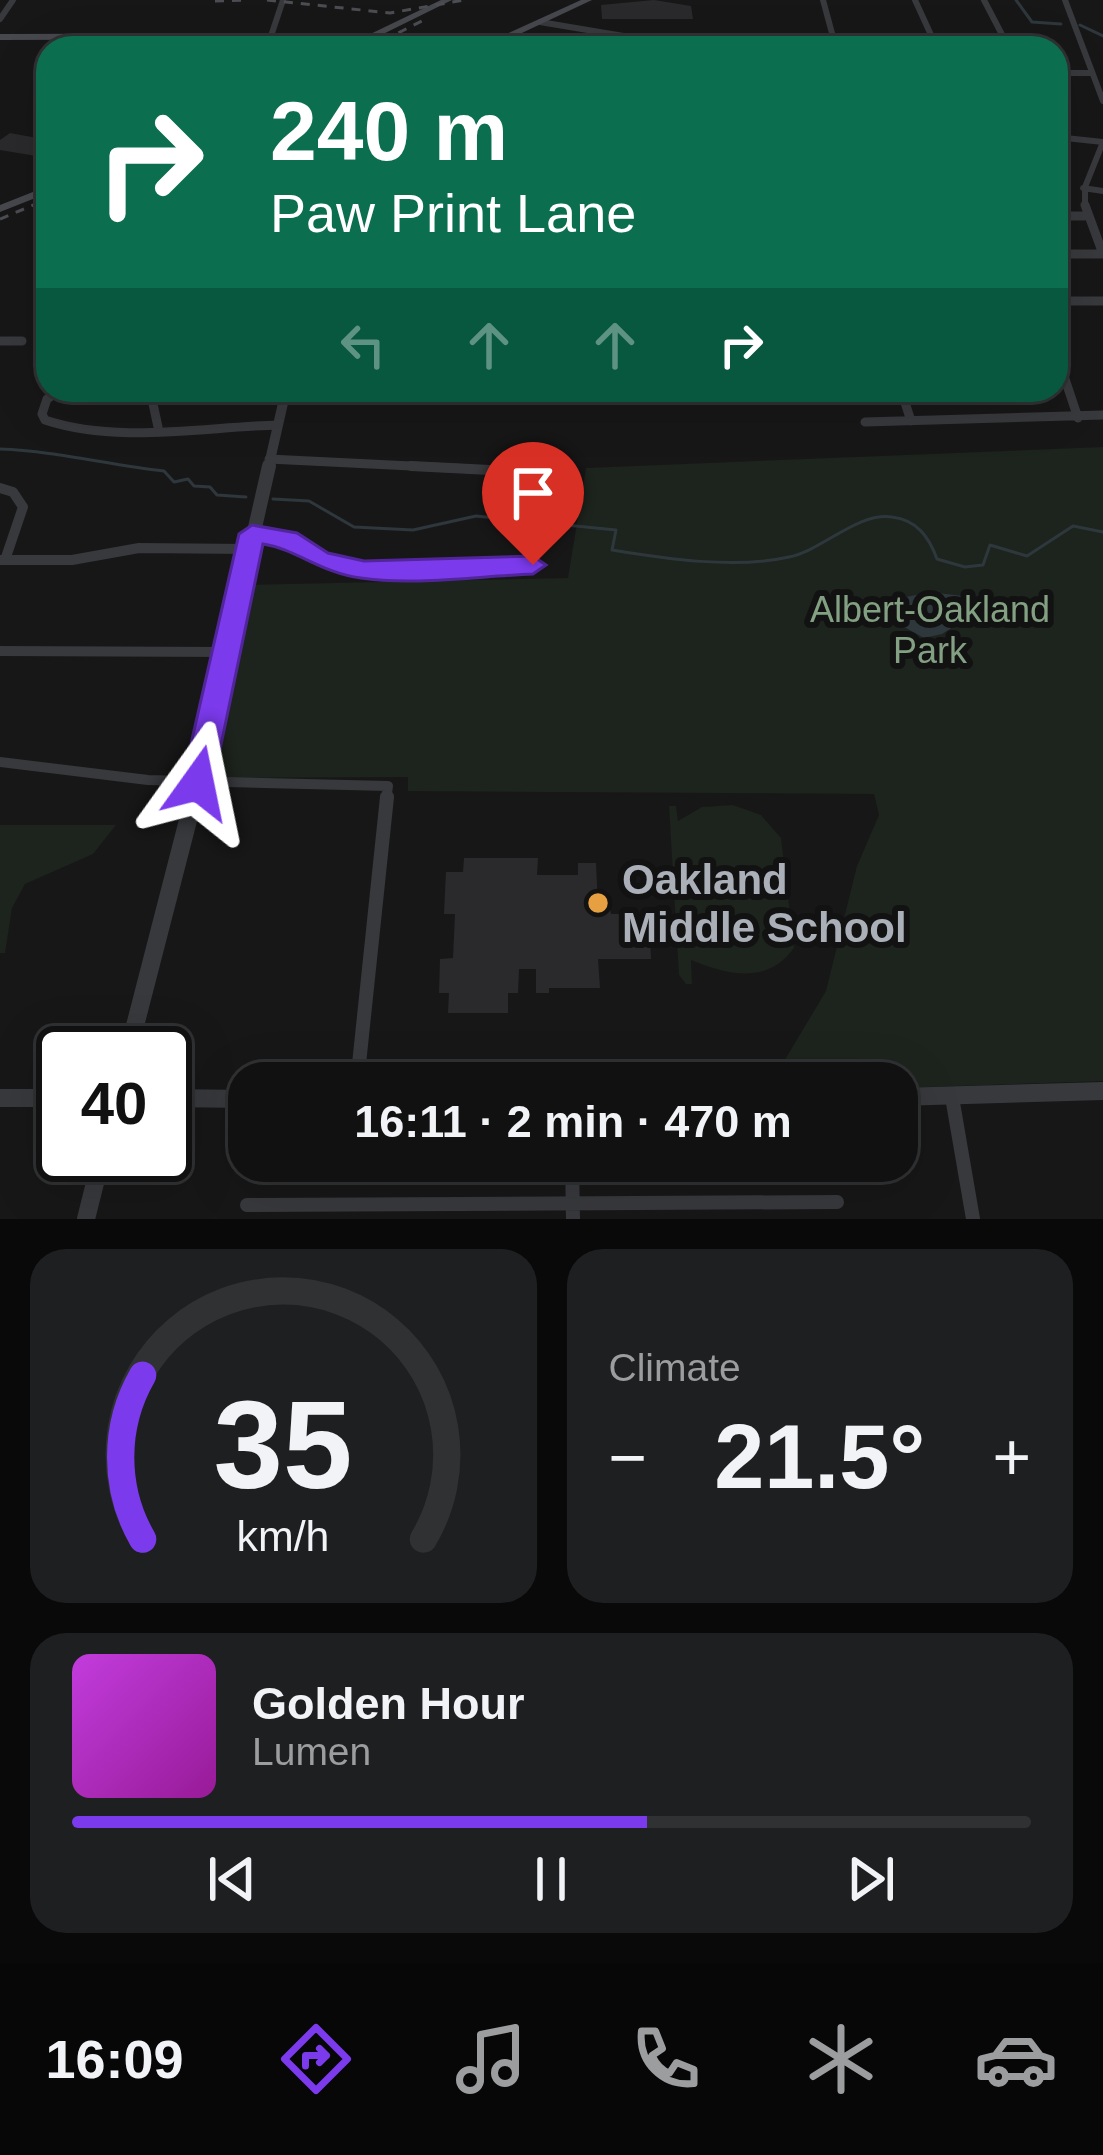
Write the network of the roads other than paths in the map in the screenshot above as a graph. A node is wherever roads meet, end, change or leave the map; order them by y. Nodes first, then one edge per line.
1 (13, 0) edge
2 (283, 0) edge
3 (448, 0) edge
4 (589, 0) edge
5 (823, 0) edge
6 (915, 0) edge
7 (984, 0) edge
8 (1065, 0) edge
9 (0, 19) edge
10 (540, 22) junction
11 (385, 30) junction
12 (271, 36) edge
13 (375, 36) edge
14 (383, 36) edge
15 (509, 36) edge
16 (623, 36) edge
17 (833, 36) edge
18 (932, 36) edge
19 (1003, 36) edge
20 (0, 37) edge
21 (36, 37) edge
22 (1068, 73) edge
23 (1092, 73) junction
24 (1103, 101) edge
25 (1068, 138) edge
26 (1103, 142) edge
27 (1082, 188) junction
28 (1103, 191) edge
29 (36, 194) edge
30 (0, 209) edge
31 (1068, 216) edge
32 (1084, 216) junction
33 (1068, 254) edge
34 (1103, 254) edge
35 (1103, 301) edge
36 (1068, 302) edge
37 (0, 340) edge
38 (22, 340) dead end
39 (1068, 388) edge
40 (50, 402) edge
41 (155, 402) edge
42 (283, 402) edge
43 (905, 402) edge
44 (1103, 415) edge
45 (1078, 418) junction
46 (911, 421) junction
47 (865, 422) dead end
48 (278, 425) junction
49 (158, 427) junction
50 (269, 459) junction
51 (530, 472) dead end
52 (0, 488) edge
53 (250, 541) junction
54 (3, 560) edge
55 (533, 565) dead end
56 (0, 651) edge
57 (226, 652) junction
58 (0, 763) edge
59 (198, 783) junction
60 (135, 1026) edge
61 (359, 1062) edge
62 (1103, 1091) edge
63 (952, 1096) junction
64 (918, 1097) edge
65 (0, 1098) edge
66 (36, 1098) edge
67 (192, 1098) edge
68 (228, 1099) edge
69 (95, 1182) edge
70 (837, 1202) dead end
71 (247, 1205) dead end
72 (573, 1211) edge
73 (86, 1219) edge
74 (974, 1219) edge

1 - 9 street
2 - 12 street
3 - 11 main road
4 - 10 main road
5 - 17 street
6 - 18 street
7 - 19 street
8 - 23 street
10 - 15 main road
10 - 16 street
11 - 13 main road
11 - 14 main road
20 - 21 main road
22 - 23 street
23 - 24 street
25 - 26 street
26 - 27 street
27 - 28 street
27 - 32 street
29 - 30 main road
31 - 32 street
32 - 34 street
33 - 34 street
35 - 36 street
37 - 38 street
39 - 45 street
40 - 49 street
41 - 49 street
42 - 48 street
43 - 46 street
44 - 45 street
45 - 46 street
46 - 47 street
48 - 49 street
48 - 50 street
50 - 51 street
50 - 53 street
52 - 54 street
53 - 54 street
53 - 55 street
53 - 57 street
56 - 57 street
57 - 59 street
58 - 59 street
59 - 60 street
59 - 61 street
62 - 63 street
63 - 64 street
63 - 74 street
65 - 66 street
67 - 68 street
69 - 73 street
70 - 72 street
71 - 72 street

